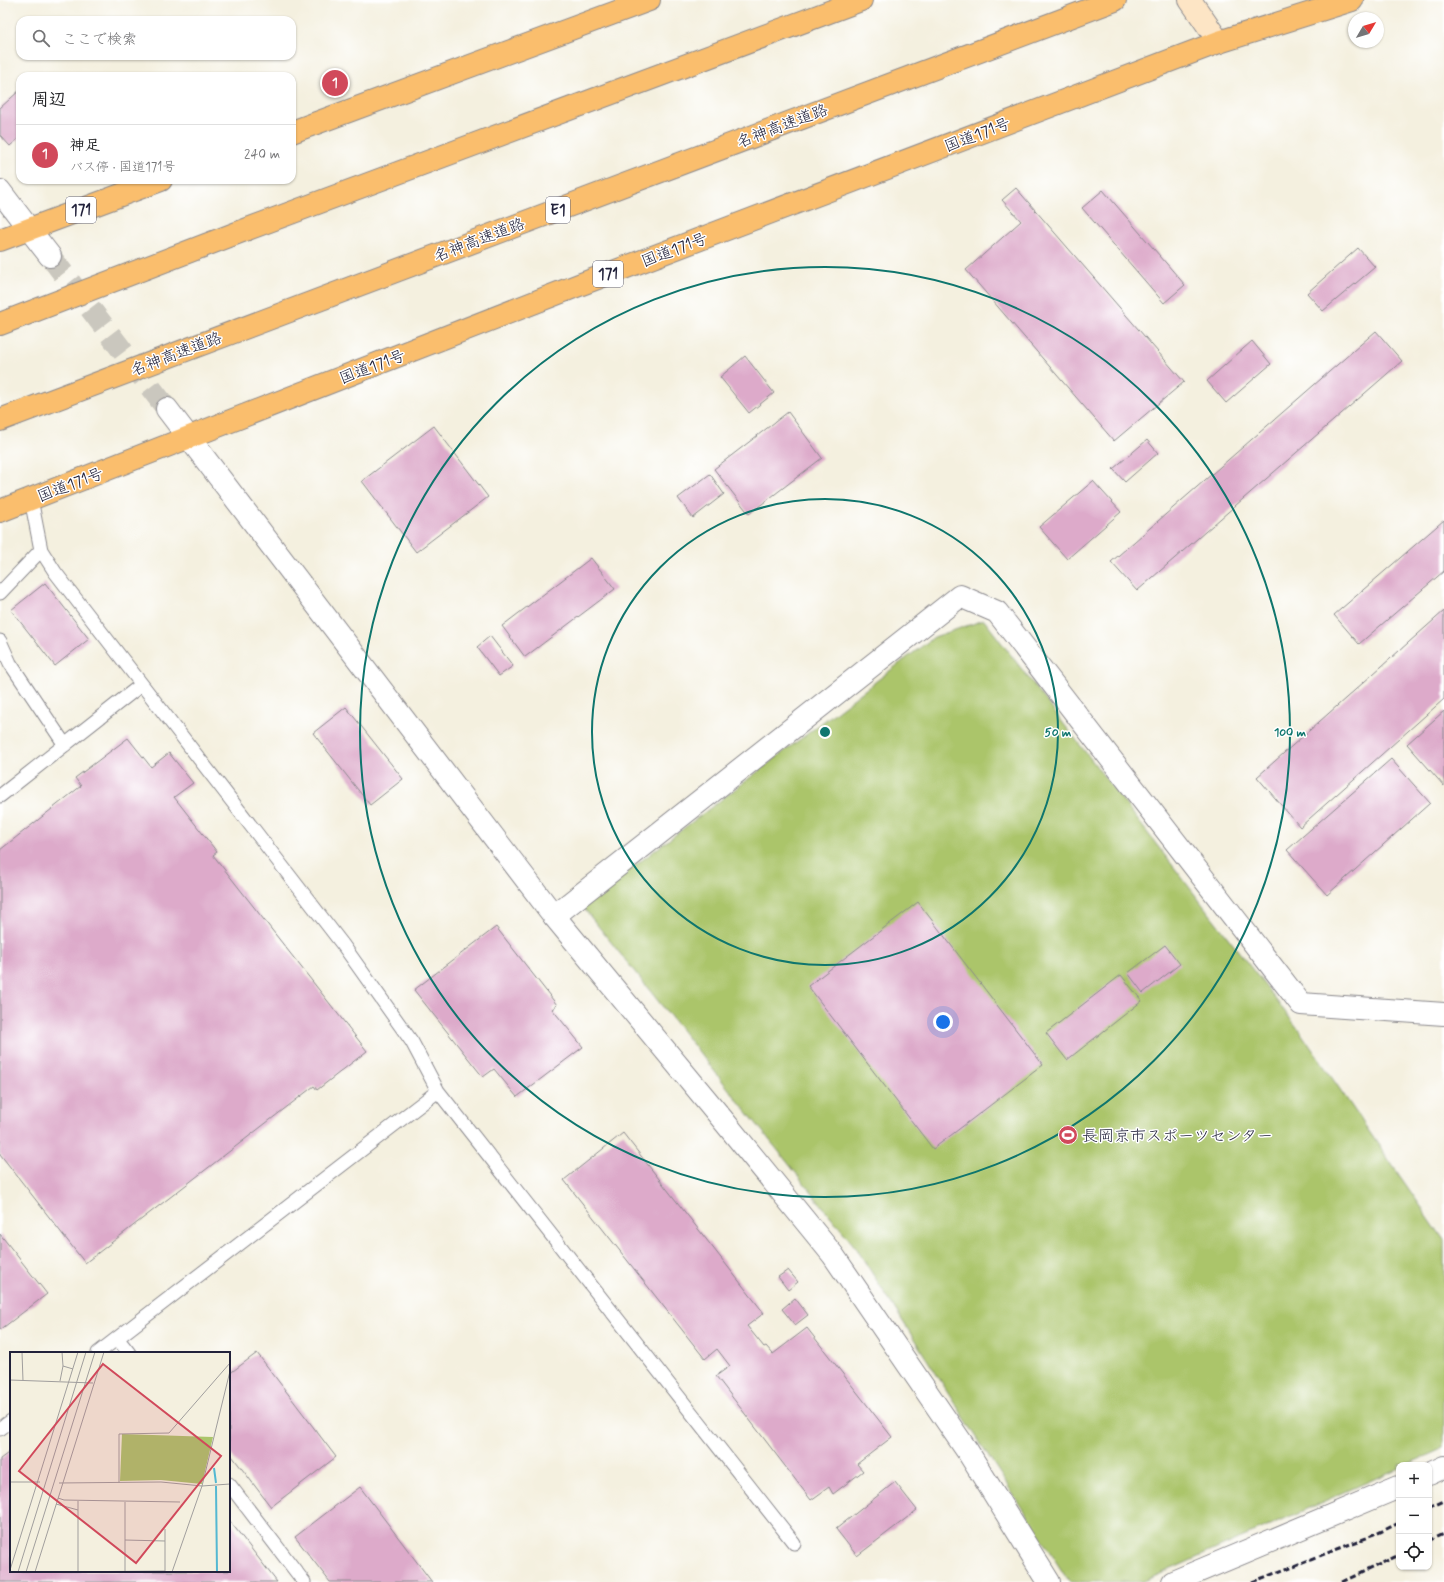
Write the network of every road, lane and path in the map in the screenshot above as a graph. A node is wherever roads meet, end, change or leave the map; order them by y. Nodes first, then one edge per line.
1 (649, 0) edge
2 (861, 0) edge
3 (1116, 0) edge
4 (1190, 0) edge
5 (1352, 0) edge
6 (1219, 42) junction
7 (296, 131) edge
8 (150, 184) edge
9 (0, 190) edge
10 (29, 229) junction
11 (0, 240) edge
12 (50, 256) tunnel mouth
13 (0, 324) edge
14 (167, 410) tunnel mouth
15 (0, 420) edge
16 (189, 438) junction
17 (31, 499) junction
18 (0, 511) edge
19 (41, 550) junction
20 (0, 593) edge
21 (0, 641) edge
22 (142, 685) junction
23 (65, 745) junction
24 (0, 796) edge
25 (554, 916) junction
26 (1444, 1014) edge
27 (438, 1091) junction
28 (117, 1338) junction
29 (99, 1352) edge
30 (128, 1352) edge
31 (10, 1422) edge
32 (0, 1429) edge
33 (1444, 1467) edge
34 (1432, 1473) edge
35 (230, 1485) edge
36 (1396, 1487) edge
37 (794, 1544) dead end
38 (304, 1582) edge
39 (1049, 1582) edge
40 (1173, 1582) edge

1 - 7 highway
2 - 13 highway
3 - 15 highway, 名神高速道路 / E1
4 - 6 main road
5 - 6 highway, 国道171号 / 171
6 - 16 highway, 国道171号 / 171
8 - 10 highway, 171
9 - 10 street
10 - 11 highway, 171
10 - 12 street
14 - 16 street
16 - 17 highway, 国道171号 / 171
16 - 25 street
17 - 18 highway, 国道171号 / 171
17 - 19 lane
19 - 20 lane
19 - 22 lane
21 - 23 lane
22 - 23 lane
22 - 27 lane
23 - 24 lane
25 - 26 street
25 - 39 street
27 - 28 lane
27 - 37 lane
28 - 29 lane
28 - 30 lane
31 - 32 lane
33 - 34 street
35 - 38 lane
36 - 40 street

